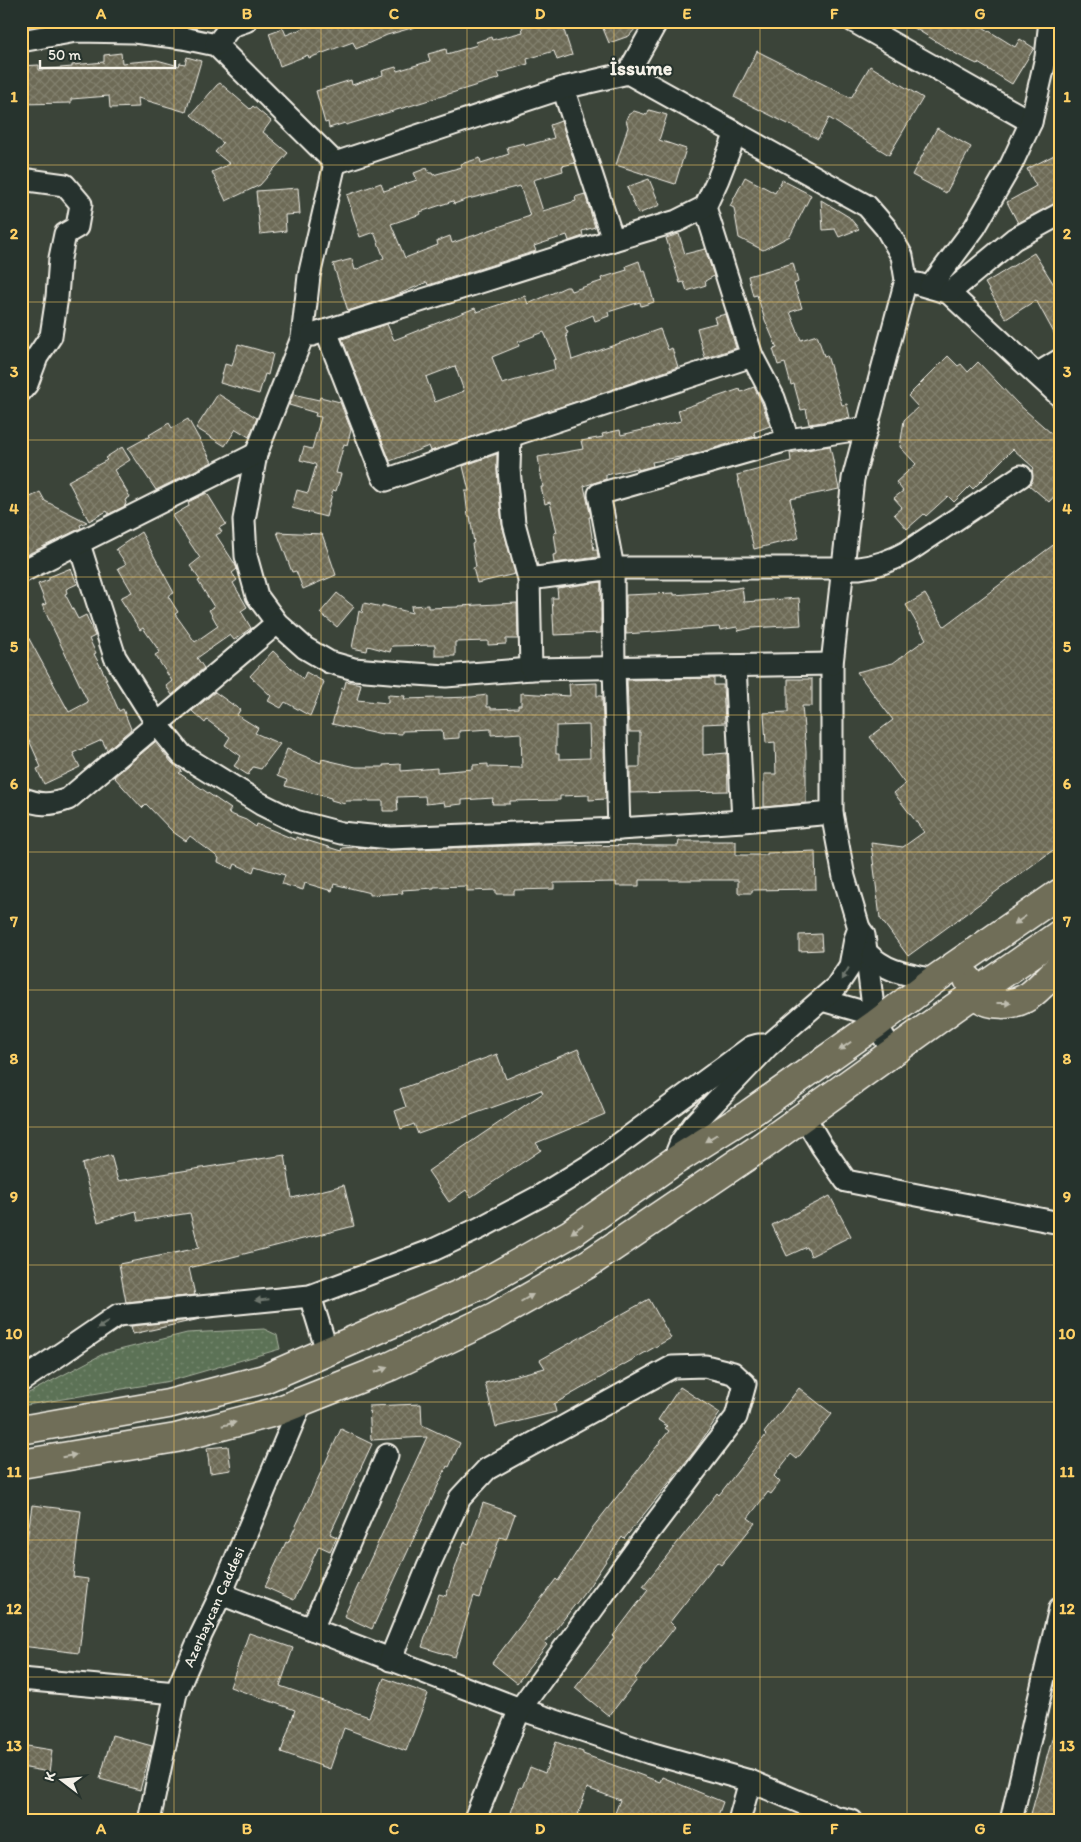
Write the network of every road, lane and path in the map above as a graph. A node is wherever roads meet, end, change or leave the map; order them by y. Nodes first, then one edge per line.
1 (657, 21) edge
2 (853, 21) edge
3 (1050, 21) edge
4 (236, 23) edge
5 (74, 26) edge
6 (21, 41) edge
7 (216, 45) junction
8 (628, 73) junction
9 (563, 88) junction
10 (1031, 122) junction
11 (736, 133) junction
12 (335, 163) junction
13 (21, 178) edge
14 (705, 206) junction
15 (1060, 214) edge
16 (613, 240) junction
17 (906, 280) junction
18 (939, 290) junction
19 (326, 331) junction
20 (302, 338) junction
21 (752, 356) junction
22 (1060, 360) edge
23 (1037, 374) junction
24 (21, 391) edge
25 (1060, 396) edge
26 (867, 428) junction
27 (510, 436) junction
28 (788, 440) junction
29 (256, 454) junction
30 (1021, 476) dead end
31 (79, 544) junction
32 (613, 568) junction
33 (842, 568) junction
34 (21, 572) edge
35 (529, 579) junction
36 (277, 623) junction
37 (832, 664) junction
38 (735, 666) junction
39 (614, 668) junction
40 (531, 670) junction
41 (157, 724) junction
42 (21, 798) edge
43 (832, 813) junction
44 (743, 821) junction
45 (619, 828) junction
46 (1060, 893) edge
47 (859, 928) junction
48 (1060, 934) edge
49 (867, 953) junction
50 (959, 962) junction
51 (1060, 967) edge
52 (934, 980) junction
53 (975, 993) junction
54 (822, 1000) junction
55 (875, 1019) junction
56 (769, 1045) junction
57 (893, 1052) junction
58 (804, 1116) junction
59 (673, 1162) junction
60 (1060, 1224) edge
61 (310, 1296) junction
62 (327, 1351) junction
63 (21, 1381) edge
64 (302, 1401) junction
65 (21, 1430) edge
66 (387, 1455) dead end
67 (21, 1464) edge
68 (221, 1594) junction
69 (1060, 1608) edge
70 (312, 1629) junction
71 (1057, 1638) edge
72 (390, 1660) junction
73 (21, 1679) edge
74 (176, 1693) junction
75 (520, 1709) junction
76 (750, 1782) junction
77 (149, 1821) edge
78 (474, 1821) edge
79 (739, 1821) edge
80 (852, 1821) edge
81 (1012, 1821) edge

1 - 8 street
2 - 10 street
3 - 10 street
4 - 7 street
5 - 6 street
5 - 7 street
7 - 12 street
8 - 9 street
8 - 11 street
9 - 12 street
9 - 16 street
10 - 18 street
11 - 14 street
11 - 17 street
12 - 20 street
13 - 24 street
14 - 16 street
14 - 21 street
15 - 18 street
16 - 19 street
17 - 18 street
17 - 26 street
18 - 23 street
19 - 20 street
19 - 27 street
20 - 29 street
21 - 27 street
21 - 28 street
22 - 23 street
23 - 25 street
26 - 28 street
26 - 33 street
27 - 35 street
28 - 32 street
29 - 31 street
29 - 36 street
30 - 33 street
31 - 34 street
31 - 41 street
32 - 33 street
32 - 35 street
32 - 39 street
33 - 37 street
35 - 40 street
36 - 40 street
36 - 41 street
37 - 38 street
37 - 43 street
38 - 39 street
38 - 44 street
39 - 40 street
39 - 45 street
41 - 42 street
41 - 45 street
43 - 44 street
43 - 47 street
44 - 45 street
46 -> 50 highway
47 - 49 street
47 -> 54 street
48 - 53 highway
49 - 52 street
49 - 55 street
50 - 52 highway
50 - 53 highway
53 -> 51 highway
52 - 55 highway
53 - 57 highway
54 - 55 street
54 - 56 street
55 - 57 street
55 -> 59 highway
56 - 59 street
56 - 61 street
57 - 58 highway
58 - 60 street
64 -> 58 highway
59 -> 62 highway
61 - 62 street
61 -> 63 street
62 - 65 highway
67 -> 64 highway
64 - 68 street, Azerbaycan Caddesi
66 - 70 street
68 - 70 street
68 - 74 street, Azerbaycan Caddesi
69 - 71 street
70 - 72 street
71 - 81 street
72 - 75 street
72 - 75 street
73 - 74 street
74 - 77 street, Azerbaycan Caddesi
75 - 76 street
75 - 78 street
76 - 79 street
76 - 80 street

